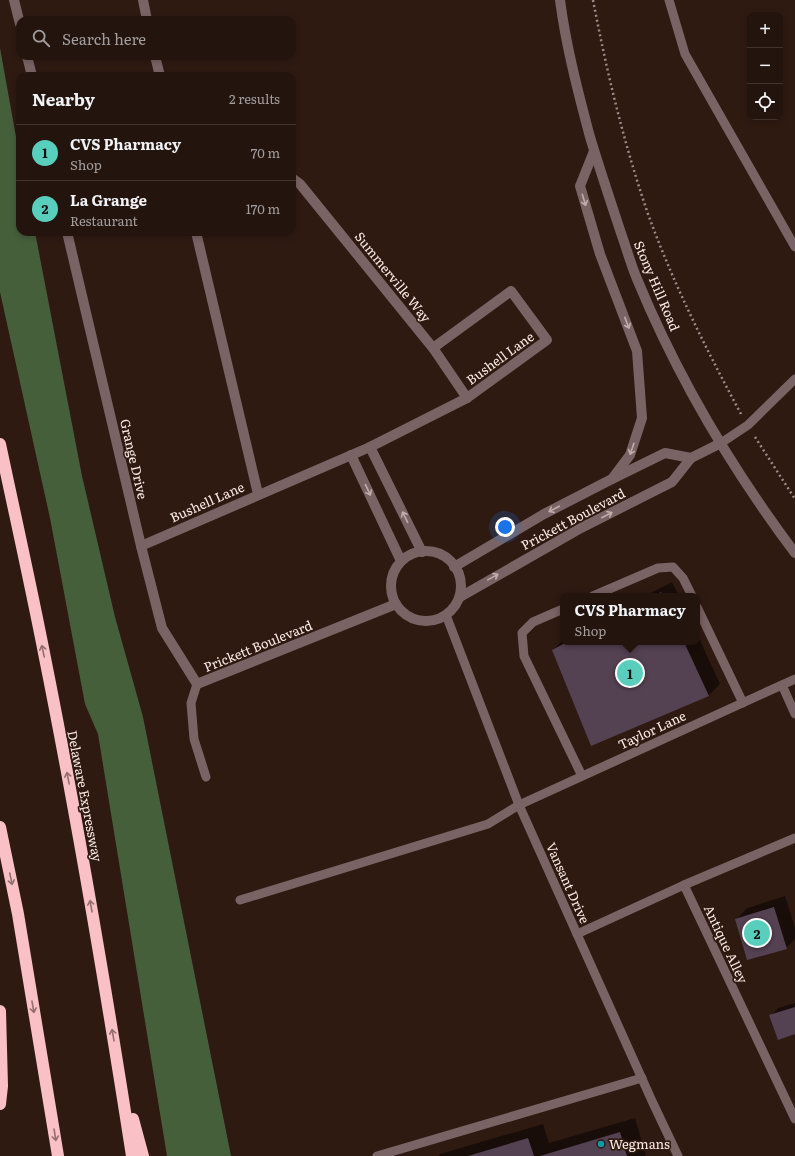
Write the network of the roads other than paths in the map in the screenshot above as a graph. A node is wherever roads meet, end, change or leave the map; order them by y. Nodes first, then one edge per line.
1 (14, 0) edge
2 (142, 0) edge
3 (560, 0) edge
4 (669, 0) edge
5 (18, 16) edge
6 (146, 16) edge
7 (28, 60) edge
8 (156, 60) edge
9 (31, 72) edge
10 (159, 72) edge
11 (594, 151) junction
12 (296, 181) edge
13 (69, 236) edge
14 (197, 236) edge
15 (795, 247) edge
16 (433, 348) junction
17 (795, 379) edge
18 (467, 398) junction
19 (721, 443) junction
20 (0, 444) edge
21 (370, 447) junction
22 (351, 455) junction
23 (691, 458) junction
24 (612, 479) junction
25 (258, 494) junction
26 (141, 546) junction
27 (422, 552) junction
28 (795, 553) edge
29 (401, 562) junction
30 (454, 567) junction
31 (600, 593) edge
32 (690, 593) edge
33 (460, 597) junction
34 (396, 604) junction
35 (560, 610) edge
36 (700, 613) edge
37 (446, 615) junction
38 (795, 679) edge
39 (196, 684) junction
40 (782, 685) junction
41 (743, 703) junction
42 (795, 714) edge
43 (582, 776) junction
44 (206, 777) dead end
45 (519, 805) junction
46 (0, 827) edge
47 (795, 838) edge
48 (684, 885) junction
49 (240, 900) dead end
50 (577, 934) junction
51 (0, 1011) edge
52 (118, 1064) junction
53 (642, 1078) junction
54 (0, 1104) edge
55 (795, 1120) edge
56 (58, 1156) edge
57 (132, 1156) edge
58 (143, 1156) edge
59 (377, 1156) edge
60 (678, 1156) edge

1 - 5 street
2 - 6 street
3 - 11 street, Stony Hill Road
4 - 15 lane
7 - 9 street
8 - 10 street
11 - 19 street, Stony Hill Road
11 -> 24 street
12 - 16 street, Summerville Way
13 - 26 street, Grange Drive
14 - 25 street
16 - 18 street, Summerville Way
16 - 18 street, Bushell Lane
17 - 19 lane
18 - 21 street, Bushell Lane
19 - 23 street, Prickett Boulevard
19 - 28 street, Stony Hill Road
52 -> 20 highway, Delaware Expressway
21 - 22 street, Bushell Lane
27 -> 21 street
22 - 25 street, Bushell Lane
22 -> 29 street
23 - 24 street, Prickett Boulevard
33 -> 23 street, Prickett Boulevard
24 -> 30 street, Prickett Boulevard
25 - 26 street, Bushell Lane
26 - 39 street, Grange Drive
27 - 29 street
27 - 30 street
29 - 34 street
30 - 33 street
31 - 32 lane
33 - 37 street
34 - 37 street
34 - 39 street, Prickett Boulevard
35 - 43 lane
36 - 41 lane
37 - 45 lane, Vansant Drive
38 - 40 lane, Taylor Lane
39 - 44 lane, Prickett Boulevard
40 - 41 lane, Taylor Lane
40 - 42 lane
41 - 43 lane, Taylor Lane
43 - 45 lane, Taylor Lane
45 - 49 lane, Taylor Lane
45 - 50 lane, Vansant Drive
46 -> 56 highway
47 - 48 lane
48 - 50 lane
48 - 55 lane, Antique Alley
50 - 53 lane, Vansant Drive
51 - 54 highway
52 - 57 highway, Delaware Expressway
52 - 58 highway
53 - 59 lane
53 - 60 lane, Vansant Drive

